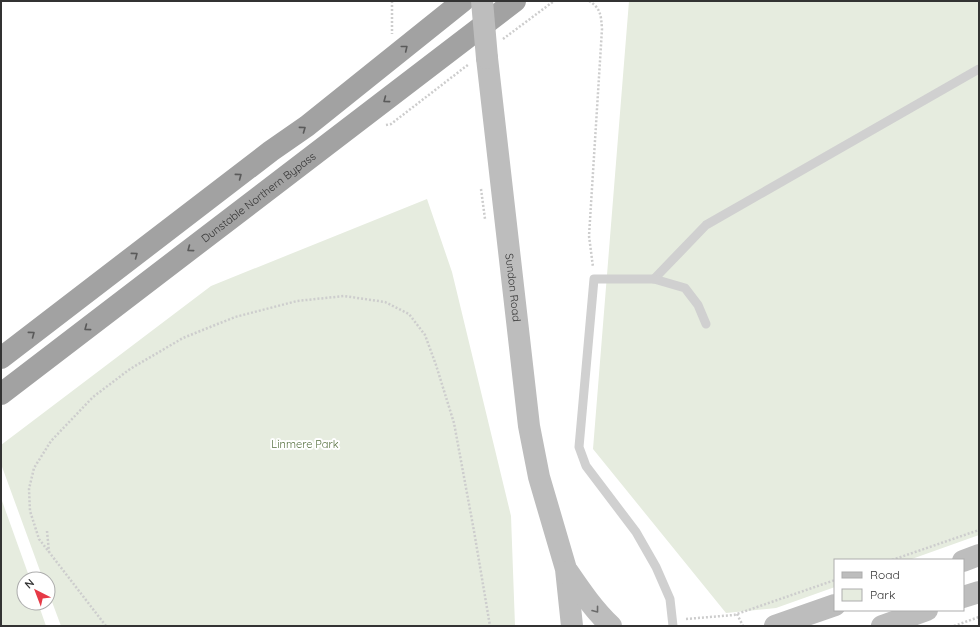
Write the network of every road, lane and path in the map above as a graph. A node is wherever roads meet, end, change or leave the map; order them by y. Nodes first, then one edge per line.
1 (463, 1) edge
2 (482, 1) edge
3 (515, 1) edge
4 (588, 1) edge
5 (979, 69) edge
6 (594, 279) junction
7 (654, 279) junction
8 (706, 324) dead end
9 (1, 358) edge
10 (1, 394) edge
11 (979, 530) edge
12 (48, 531) dead end
13 (49, 552) junction
14 (979, 555) edge
15 (895, 559) edge
16 (964, 561) edge
17 (566, 569) junction
18 (834, 580) edge
19 (979, 592) edge
20 (964, 597) edge
21 (834, 605) edge
22 (924, 611) edge
23 (737, 614) junction
24 (979, 617) edge
25 (686, 618) dead end
26 (106, 626) edge
27 (490, 626) edge
28 (572, 626) edge
29 (611, 626) edge
30 (673, 626) edge
31 (743, 626) edge
32 (775, 626) edge
33 (882, 626) edge
34 (954, 626) edge

9 -> 1 highway
2 - 17 main road, Sundon Road, bridge
3 -> 10 highway, Dunstable Northern Bypass
4 - 6 path
5 - 7 lane
6 - 7 lane
6 - 30 lane
7 - 8 lane
11 - 15 path
12 - 13 path
13 - 26 path
13 - 27 path
14 - 16 main road
17 - 28 main road, Sundon Road
17 -> 29 main road, Sundon Road
18 - 23 path
19 - 20 main road
21 - 32 main road
22 - 33 main road
23 - 25 path
23 - 31 path
24 - 34 path

